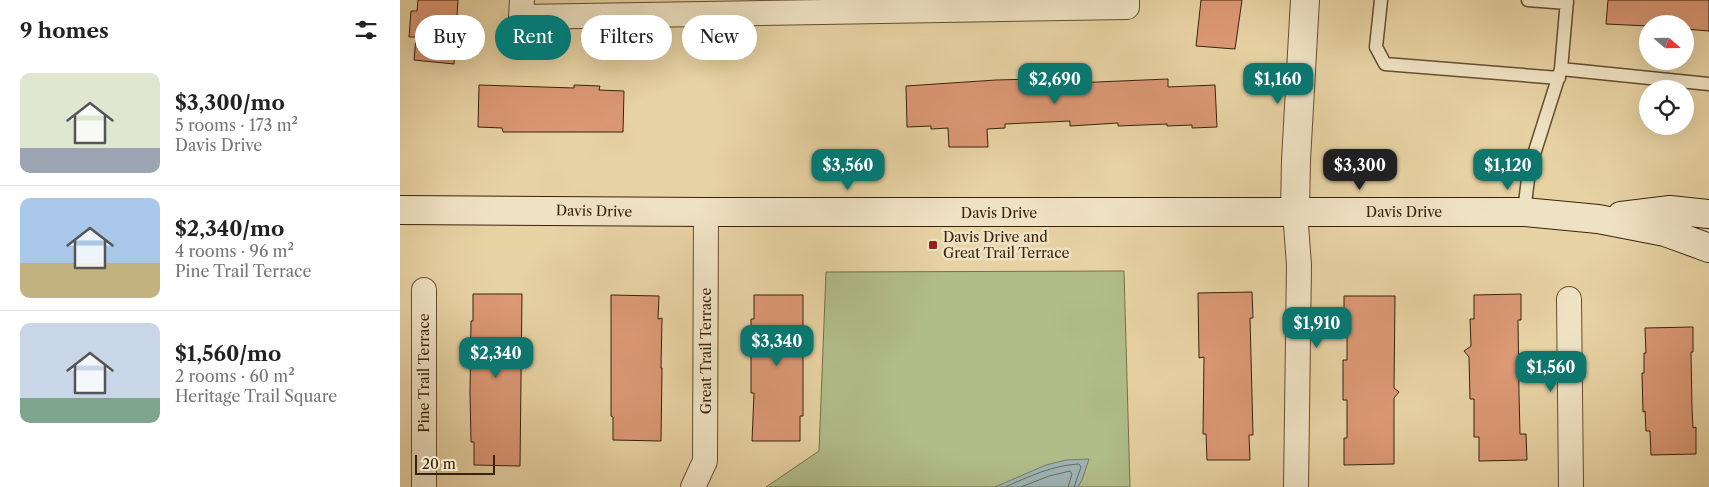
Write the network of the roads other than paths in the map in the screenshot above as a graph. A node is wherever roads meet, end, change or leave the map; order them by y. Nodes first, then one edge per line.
1 (522, 0) edge
2 (1127, 0) edge
3 (1305, 0) edge
4 (1381, 0) edge
5 (1528, 0) edge
6 (1567, 2) edge
7 (1560, 74) junction
8 (1709, 84) edge
9 (400, 210) edge
10 (706, 212) junction
11 (1295, 212) junction
12 (1524, 212) junction
13 (1709, 214) edge
14 (1598, 219) junction
15 (1709, 248) edge
16 (424, 290) dead end
17 (1569, 299) dead end
18 (424, 487) edge
19 (693, 487) edge
20 (1296, 487) edge
21 (1571, 487) edge

1 - 2 street
3 - 11 main road
4 - 7 lane
5 - 6 lane
6 - 7 lane
7 - 8 lane
7 - 12 lane
9 - 10 main road, Davis Drive
10 - 11 main road, Davis Drive
10 - 19 street, Great Trail Terrace
11 - 12 main road, Davis Drive
11 - 20 street
12 - 14 main road, Davis Drive
13 - 14 main road, Davis Drive
14 - 15 main road, Davis Drive
16 - 18 street, Pine Trail Terrace
17 - 21 street

